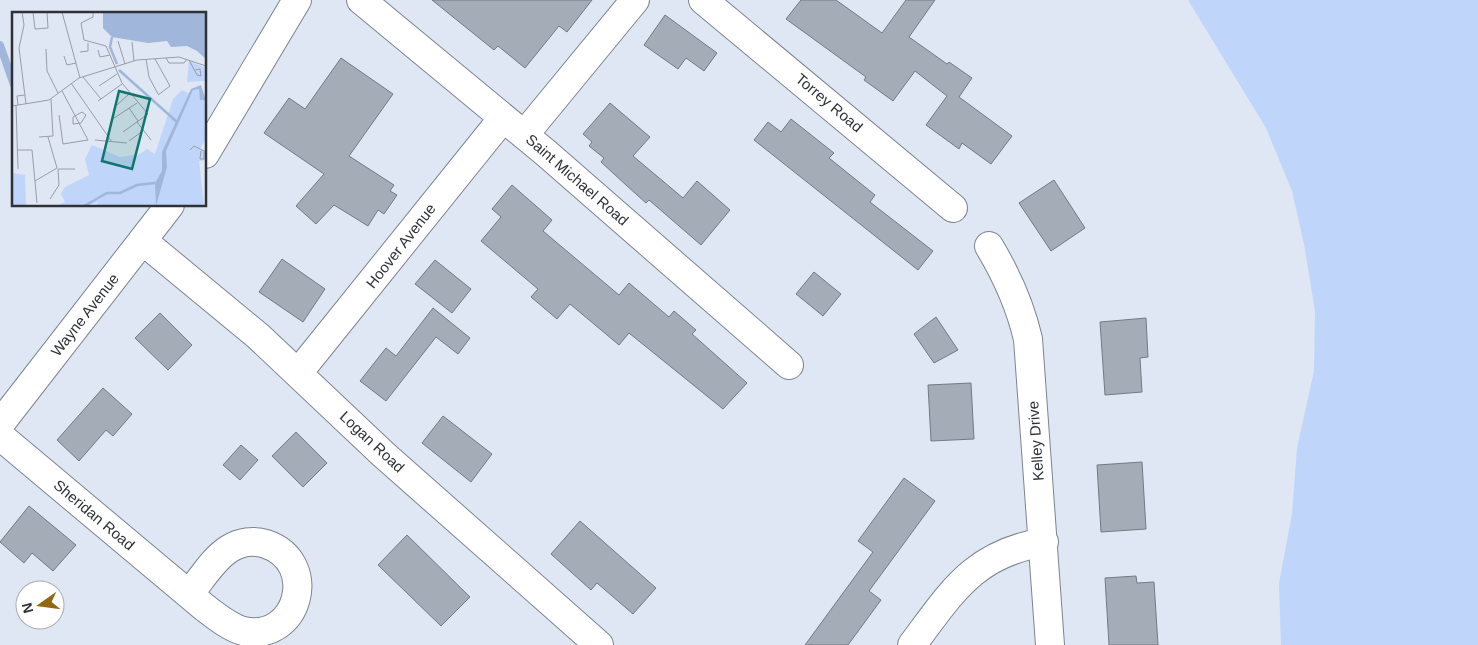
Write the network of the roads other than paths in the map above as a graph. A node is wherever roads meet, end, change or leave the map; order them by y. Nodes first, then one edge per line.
1 (297, 0) edge
2 (360, 0) edge
3 (635, 0) edge
4 (703, 0) edge
5 (503, 118) junction
6 (524, 135) junction
7 (206, 152) edge
8 (169, 206) edge
9 (953, 208) dead end
10 (143, 241) junction
11 (989, 246) dead end
12 (789, 365) dead end
13 (298, 373) junction
14 (0, 424) edge
15 (0, 436) edge
16 (1044, 542) junction
17 (189, 594) dead end
18 (599, 645) edge
19 (912, 645) edge
20 (1050, 645) edge

1 - 7 street
2 - 5 street, Saint Michael Road
3 - 6 street
4 - 9 street, Torrey Road
5 - 6 street, Saint Michael Road
5 - 13 street, Hoover Avenue
6 - 12 street, Saint Michael Road
8 - 10 street, Wayne Avenue
10 - 13 street, Logan Road
10 - 14 street, Wayne Avenue
11 - 16 street, Kelley Drive
13 - 18 street, Logan Road
15 - 17 street, Sheridan Road
16 - 19 street
16 - 20 street, Kelley Drive

